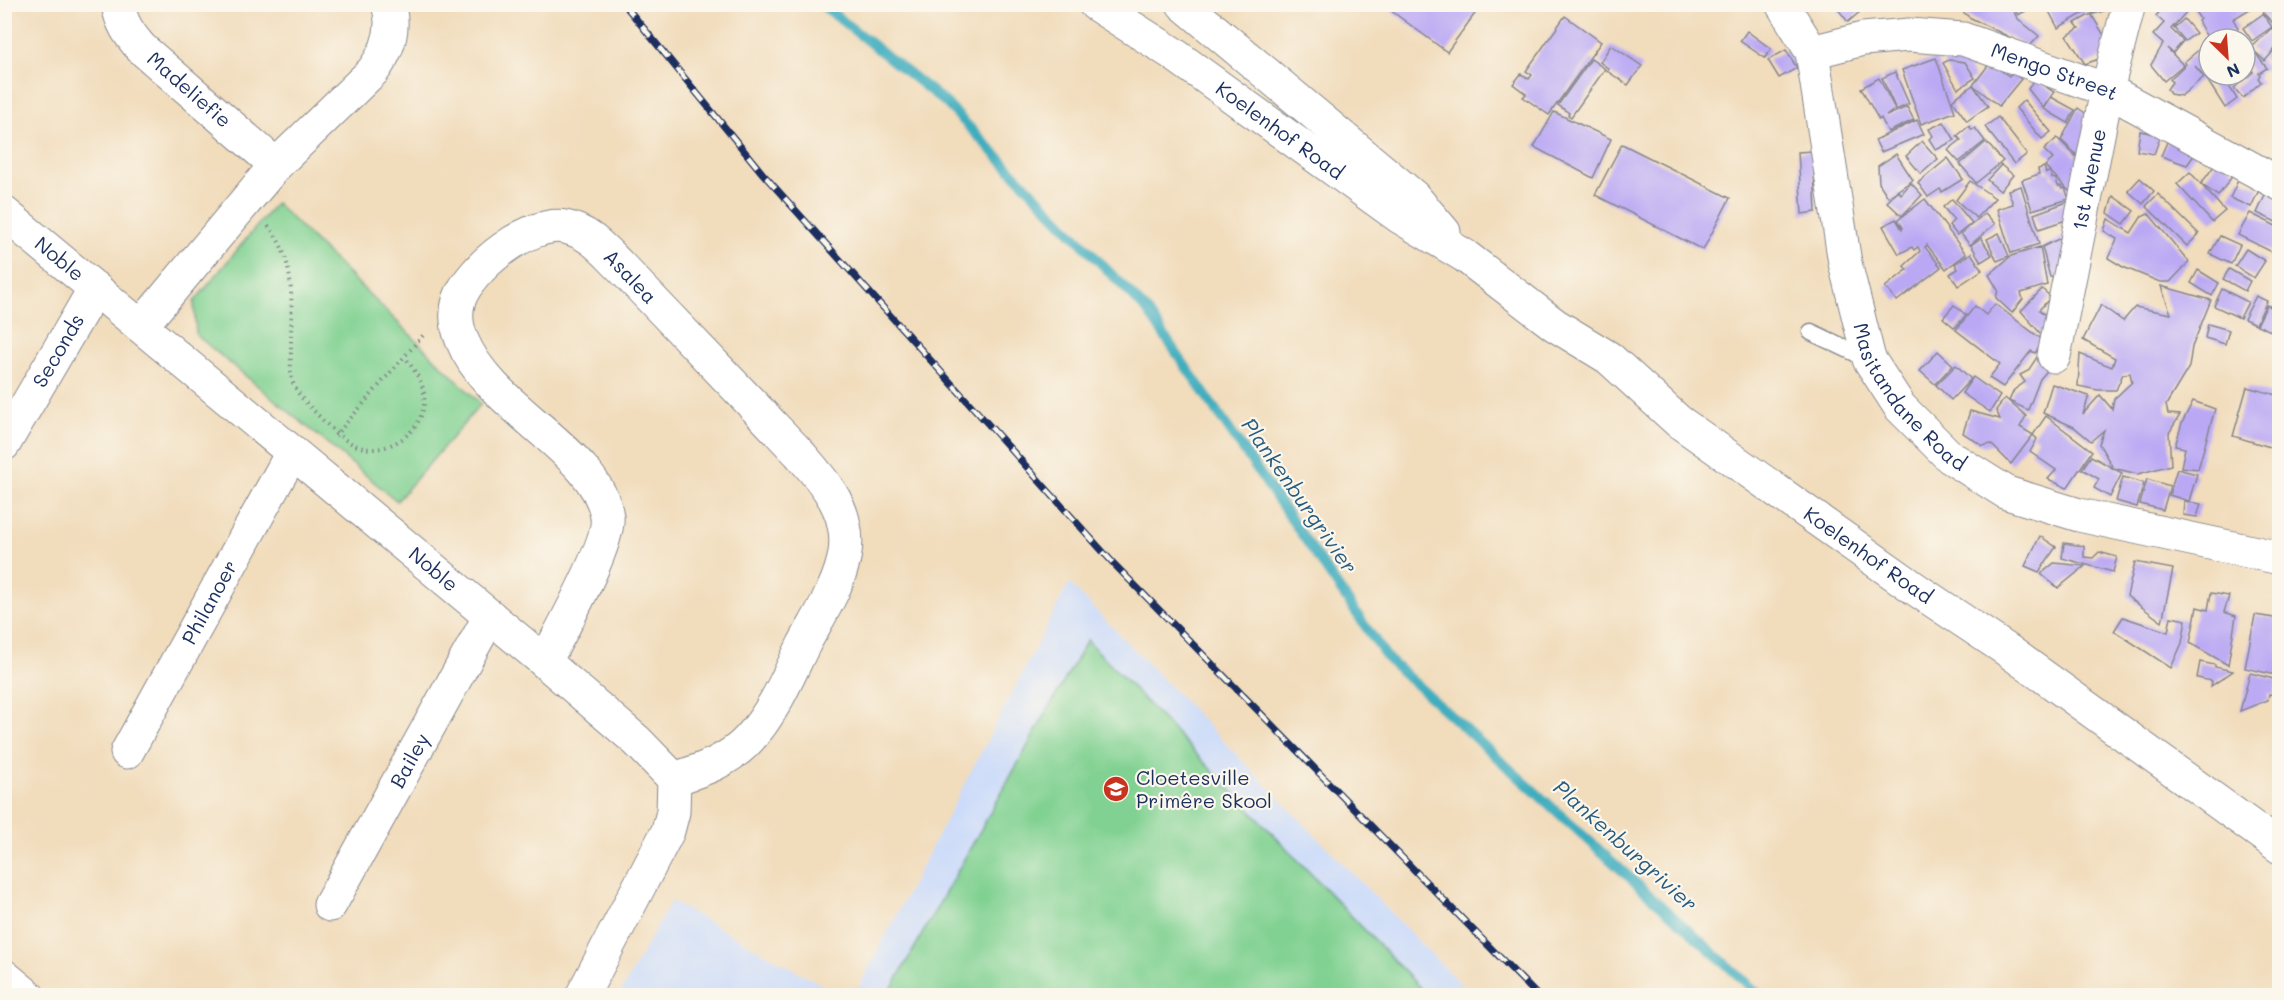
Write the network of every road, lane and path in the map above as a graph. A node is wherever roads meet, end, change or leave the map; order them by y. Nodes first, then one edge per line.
1 (118, 4) edge
2 (388, 4) edge
3 (1095, 4) edge
4 (1782, 4) edge
5 (2128, 4) edge
6 (1190, 8) edge
7 (1161, 46) junction
8 (1812, 52) junction
9 (2107, 90) junction
10 (276, 165) junction
11 (2280, 184) edge
12 (242, 208) junction
13 (4, 213) edge
14 (1465, 256) junction
15 (95, 288) junction
16 (142, 325) junction
17 (431, 326) dead end
18 (1811, 332) dead end
19 (2054, 356) dead end
20 (405, 357) junction
21 (1869, 359) junction
22 (336, 435) junction
23 (331, 442) dead end
24 (4, 444) edge
25 (292, 453) junction
26 (2280, 558) edge
27 (490, 616) junction
28 (545, 662) junction
29 (127, 752) dead end
30 (674, 779) junction
31 (2280, 847) edge
32 (330, 905) dead end
33 (4, 976) edge
34 (28, 996) edge
35 (582, 996) edge

1 - 10 street, Madeliefie
2 - 10 street
3 - 7 street, Koelenhof Road
4 - 8 street, Masitandane Road
5 - 9 street, 1st Avenue
6 - 7 street
6 - 14 street, Koelenhof Road
7 - 14 street, Koelenhof Road
8 - 9 street, Mengo Street
8 - 21 street, Masitandane Road
9 - 11 street, Mengo Street
9 - 19 street, 1st Avenue
10 - 12 street
12 - 16 street
12 - 22 path
13 - 15 street, Noble
14 - 31 street, Koelenhof Road
15 - 16 street, Noble
15 - 24 street, Seconds
16 - 25 street, Noble
17 - 20 path
18 - 21 lane
20 - 22 path
20 - 22 path
21 - 26 street, Masitandane Road
22 - 23 path
25 - 27 street, Noble
25 - 29 street, Philanoer
27 - 28 street, Noble
27 - 32 street, Bailey
28 - 30 street, Noble
28 - 30 street, Asalea
30 - 35 street
33 - 34 street

